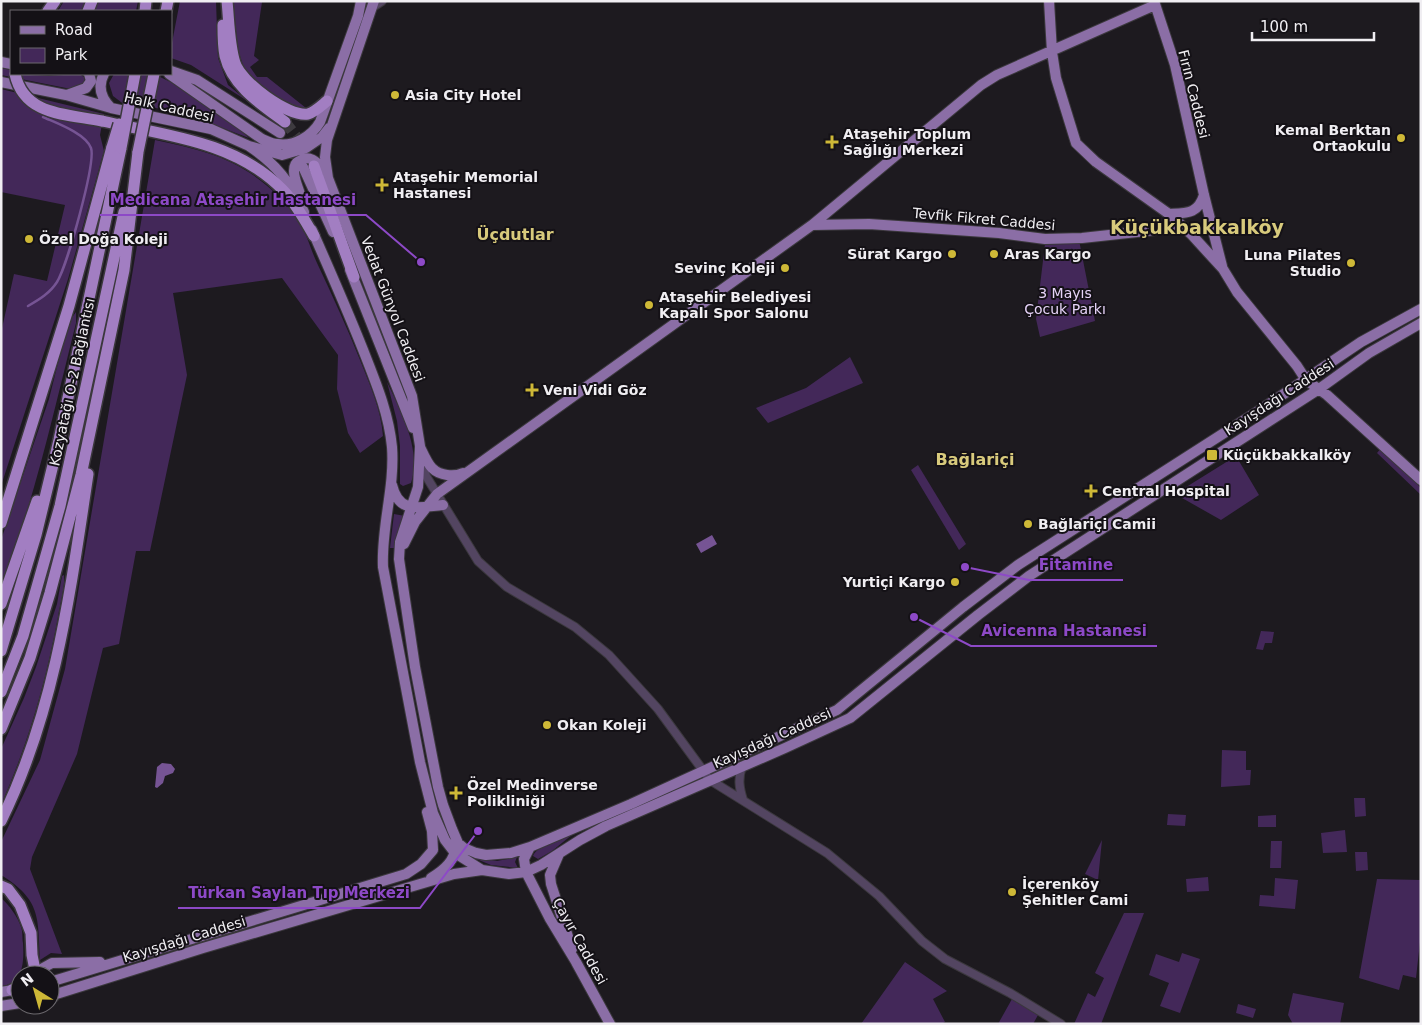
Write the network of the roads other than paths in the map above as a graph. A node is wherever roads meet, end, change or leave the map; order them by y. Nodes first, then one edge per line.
1 (223, 1) edge
2 (227, 1) edge
3 (361, 1) edge
4 (382, 1) edge
5 (1049, 1) edge
6 (1155, 3) edge
7 (373, 4) edge
8 (1052, 52) junction
9 (172, 74) edge
10 (172, 74) edge
11 (15, 75) edge
12 (89, 75) edge
13 (104, 75) edge
14 (133, 75) edge
15 (154, 75) edge
16 (1, 82) edge
17 (66, 95) junction
18 (327, 101) junction
19 (111, 108) junction
20 (331, 125) junction
21 (282, 128) joint
22 (249, 146) junction
23 (117, 147) junction
24 (138, 152) junction
25 (308, 166) dead end
26 (328, 178) junction
27 (1204, 195) junction
28 (1169, 214) junction
29 (812, 225) junction
30 (1211, 225) junction
31 (1183, 227) junction
32 (1191, 234) junction
33 (314, 236) junction
34 (1223, 269) junction
35 (354, 277) joint
36 (1421, 309) edge
37 (1416, 314) edge
38 (1421, 323) edge
39 (106, 361) junction
40 (1326, 365) junction
41 (1297, 366) junction
42 (73, 371) junction
43 (1306, 380) junction
44 (1323, 390) junction
45 (1289, 391) junction
46 (420, 446) junction
47 (473, 468) junction
48 (391, 479) junction
49 (1421, 480) edge
50 (418, 487) junction
51 (437, 494) junction
52 (443, 505) junction
53 (426, 507) junction
54 (410, 508) junction
55 (1, 523) edge
56 (399, 559) junction
57 (1, 604) edge
58 (1, 651) edge
59 (1, 692) edge
60 (1, 729) edge
61 (420, 762) junction
62 (742, 766) junction
63 (703, 771) junction
64 (710, 780) junction
65 (743, 800) junction
66 (1, 821) edge
67 (452, 830) junction
68 (530, 847) junction
69 (559, 853) junction
70 (455, 854) junction
71 (482, 870) junction
72 (526, 872) junction
73 (423, 882) junction
74 (1, 886) edge
75 (32, 955) junction
76 (576, 962) junction
77 (110, 963) junction
78 (32, 965) edge
79 (35, 965) edge
80 (48, 965) edge
81 (60, 979) edge
82 (60, 993) edge
83 (610, 1024) edge
84 (1061, 1024) edge

1 - 21 highway
2 - 18 highway
3 - 18 main road
4 - 7 street
5 - 8 main road
6 - 8 main road
6 - 27 main road, Fırın Caddesi
7 - 20 main road, Vedat Günyol Caddesi
8 - 28 main road
8 - 29 main road
9 - 21 main road
10 - 18 main road
11 - 33 highway, bridge
12 - 17 main road
13 - 19 main road
14 - 23 highway, bridge
15 - 24 highway, Kozyatağı O-2 Bağlantısı, bridge
16 - 17 main road, Halk Caddesi
17 - 19 main road, Halk Caddesi
19 - 22 main road, Halk Caddesi
20 - 22 main road
20 - 26 main road, Vedat Günyol Caddesi
22 - 33 main road
23 - 42 highway
23 - 55 highway
24 - 39 highway
24 - 59 highway, Kozyatağı O-2 Bağlantısı
25 - 35 highway
26 - 33 main road
26 - 46 main road, Vedat Günyol Caddesi
27 - 28 main road
27 - 30 main road, Fırın Caddesi
28 - 31 main road
29 - 31 main road, Tevfik Fikret Caddesi
29 - 47 main road
30 - 32 main road
30 - 34 main road, Fırın Caddesi
31 - 32 main road
32 - 34 main road
33 - 48 main road
34 - 41 main road
35 - 46 main road
36 - 37 main road, Kayışdağı Caddesi
37 - 40 main road, Kayışdağı Caddesi
38 - 44 main road, Kayışdağı Caddesi
39 - 60 highway
39 - 66 highway
40 - 41 main road
40 - 43 main road, Kayışdağı Caddesi
40 - 44 main road
41 - 43 main road
41 - 45 main road
42 - 57 highway
42 - 58 highway, Kozyatağı O-2 Bağlantısı
43 - 44 main road
43 - 45 main road, Kayışdağı Caddesi
44 - 49 main road
44 - 62 main road, Kayışdağı Caddesi
45 - 63 main road, Kayışdağı Caddesi
46 - 47 main road
46 - 50 main road, Vedat Günyol Caddesi
46 - 51 street
47 - 51 main road
48 - 50 main road
48 - 54 main road
48 - 61 main road
50 - 54 main road, Vedat Günyol Caddesi
51 - 52 street
51 - 53 main road
52 - 53 main road
52 - 63 street
53 - 54 main road
53 - 56 main road
54 - 56 main road, Vedat Günyol Caddesi
56 - 67 main road, Vedat Günyol Caddesi
61 - 70 main road
61 - 77 main road, Kayışdağı Caddesi
62 - 64 main road, Kayışdağı Caddesi
62 - 65 street
63 - 64 street
63 - 68 main road, Kayışdağı Caddesi
64 - 65 street
64 - 69 main road, Kayışdağı Caddesi
65 - 84 street
67 - 68 main road, Kayışdağı Caddesi
67 - 70 main road
68 - 72 main road
69 - 72 main road, Kayışdağı Caddesi
69 - 76 main road
70 - 71 main road
70 - 73 main road
71 - 72 main road, Kayışdağı Caddesi
71 - 73 main road, Kayışdağı Caddesi
72 - 76 main road, Çayır Caddesi
73 - 82 main road, Kayışdağı Caddesi
74 - 75 highway
75 - 78 highway
75 - 79 highway
76 - 83 main road, Çayır Caddesi
77 - 80 main road
77 - 81 main road, Kayışdağı Caddesi

